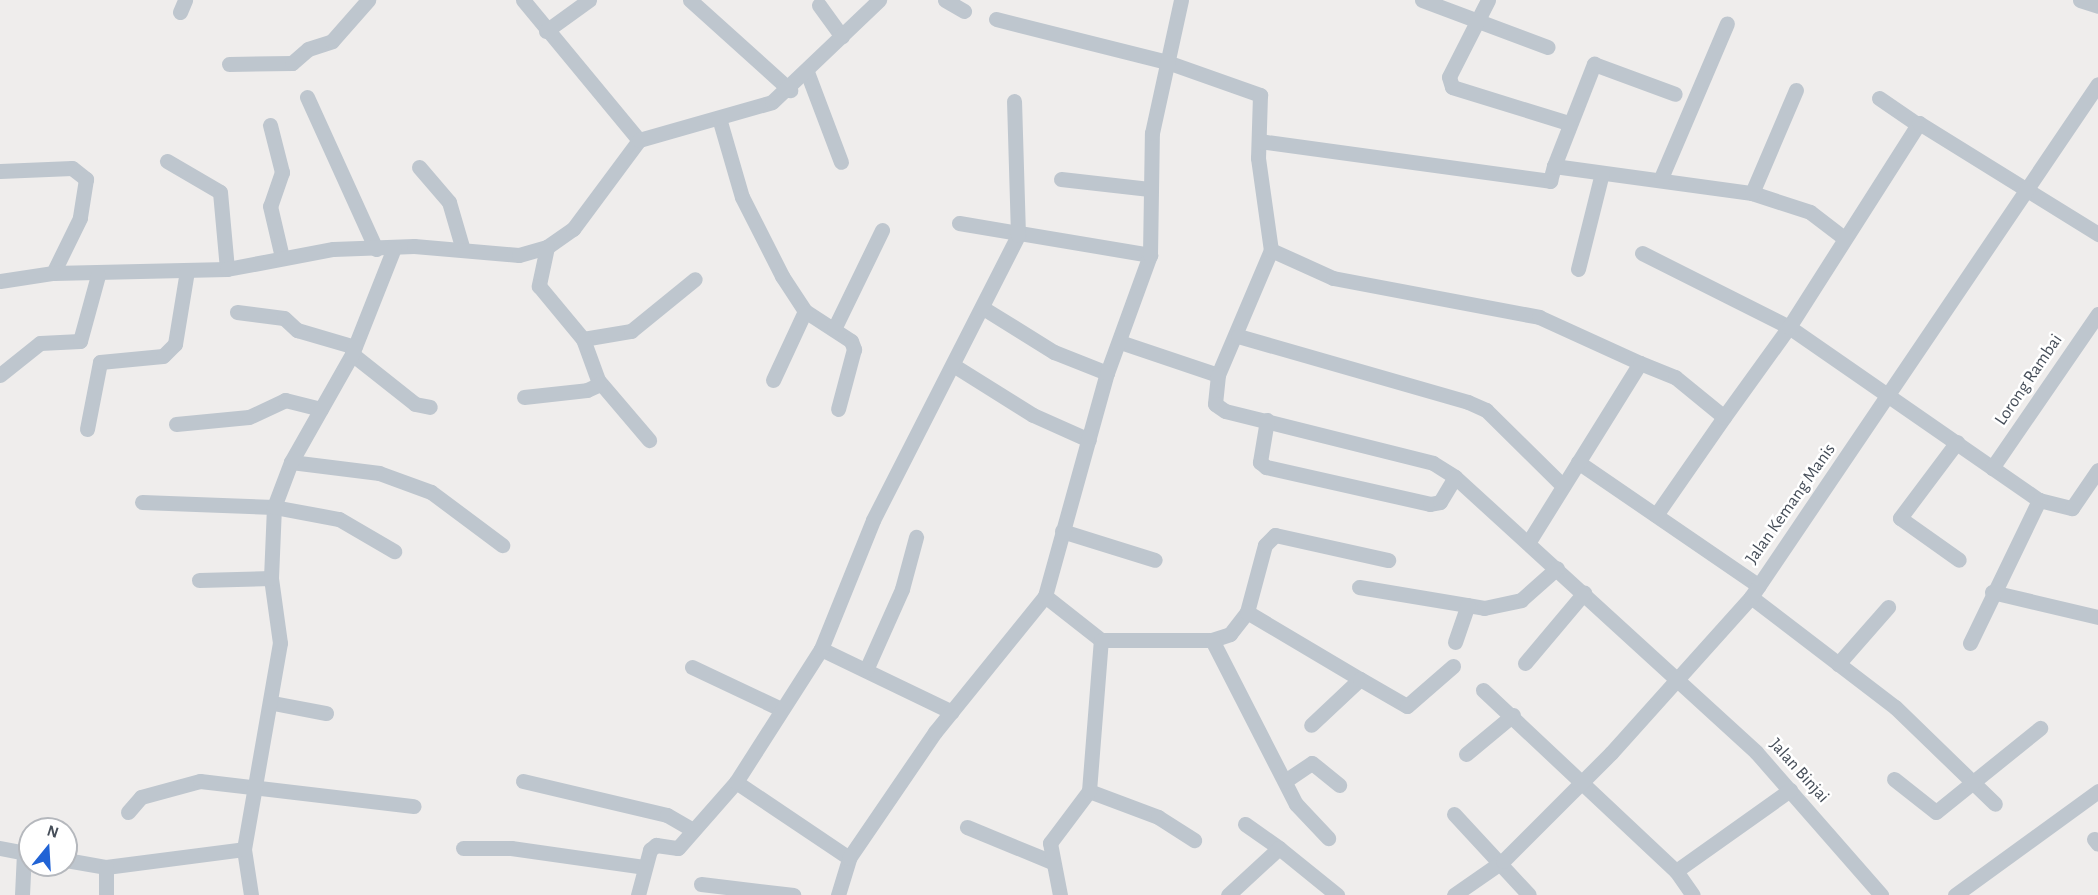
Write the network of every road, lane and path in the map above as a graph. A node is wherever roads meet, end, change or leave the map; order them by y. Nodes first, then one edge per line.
1 (368, 0) edge
2 (523, 0) edge
3 (589, 0) edge
4 (879, 0) edge
5 (945, 0) edge
6 (1181, 0) edge
7 (1422, 0) edge
8 (1488, 0) edge
9 (2080, 0) edge
10 (701, 3) edge
11 (819, 5) dead end
12 (2098, 6) edge
13 (964, 11) dead end
14 (996, 19) dead end
15 (1479, 22) junction
16 (1727, 23) dead end
17 (546, 31) junction
18 (842, 37) junction
19 (1548, 47) dead end
20 (1167, 62) junction
21 (229, 64) dead end
22 (807, 72) junction
23 (2098, 84) edge
24 (790, 90) junction
25 (1796, 90) dead end
26 (1675, 94) dead end
27 (307, 97) dead end
28 (1879, 98) dead end
29 (1014, 101) dead end
30 (719, 118) junction
31 (1568, 123) junction
32 (1917, 124) junction
33 (270, 125) dead end
34 (639, 140) junction
35 (1259, 141) junction
36 (167, 160) dead end
37 (841, 162) dead end
38 (1554, 166) junction
39 (420, 167) dead end
40 (0, 171) edge
41 (1602, 172) junction
42 (1661, 178) junction
43 (1061, 179) dead end
44 (1149, 189) junction
45 (2030, 189) junction
46 (1752, 193) junction
47 (959, 222) dead end
48 (882, 230) dead end
49 (2098, 234) edge
50 (1018, 235) junction
51 (1844, 238) junction
52 (547, 247) junction
53 (394, 248) junction
54 (376, 249) junction
55 (463, 250) junction
56 (1271, 250) junction
57 (1642, 253) dead end
58 (1150, 255) junction
59 (282, 257) junction
60 (227, 269) junction
61 (1578, 269) dead end
62 (187, 271) junction
63 (53, 273) junction
64 (98, 274) junction
65 (695, 279) dead end
66 (0, 281) edge
67 (983, 308) junction
68 (805, 311) junction
69 (237, 312) dead end
70 (2098, 314) edge
71 (1789, 327) junction
72 (834, 330) junction
73 (1238, 336) junction
74 (583, 339) junction
75 (1120, 342) junction
76 (353, 350) junction
77 (1640, 363) junction
78 (953, 365) junction
79 (1107, 373) junction
80 (0, 375) edge
81 (1218, 375) junction
82 (773, 380) dead end
83 (600, 384) junction
84 (1891, 395) junction
85 (524, 397) dead end
86 (430, 407) dead end
87 (321, 409) junction
88 (838, 409) dead end
89 (1724, 417) junction
90 (1267, 420) junction
91 (176, 424) dead end
92 (87, 429) dead end
93 (649, 440) dead end
94 (1089, 440) junction
95 (1957, 442) junction
96 (291, 462) junction
97 (1578, 462) junction
98 (1992, 468) junction
99 (2097, 475) edge
100 (1455, 477) junction
101 (1563, 486) junction
102 (2039, 500) junction
103 (142, 502) dead end
104 (274, 507) junction
105 (1656, 515) junction
106 (1062, 531) junction
107 (916, 537) dead end
108 (1528, 543) junction
109 (501, 545) dead end
110 (394, 551) dead end
111 (1155, 560) dead end
112 (1388, 560) dead end
113 (1959, 560) dead end
114 (1557, 568) junction
115 (271, 578) junction
116 (199, 580) dead end
117 (1359, 587) dead end
118 (1755, 591) junction
119 (1992, 592) junction
120 (1584, 593) junction
121 (1045, 596) junction
122 (1468, 605) junction
123 (1888, 607) dead end
124 (1247, 612) junction
125 (2098, 617) edge
126 (1101, 640) junction
127 (1212, 640) junction
128 (1455, 642) dead end
129 (1970, 642) dead end
130 (821, 649) junction
131 (1525, 663) dead end
132 (1838, 664) junction
133 (1453, 666) dead end
134 (692, 667) dead end
135 (866, 670) junction
136 (1360, 679) junction
137 (1680, 682) junction
138 (1483, 690) dead end
139 (273, 703) junction
140 (781, 709) junction
141 (952, 712) junction
142 (326, 713) dead end
143 (1513, 715) junction
144 (1311, 725) dead end
145 (2040, 728) dead end
146 (1466, 754) dead end
147 (1894, 779) dead end
148 (523, 781) dead end
149 (1285, 781) junction
150 (736, 782) junction
151 (1580, 783) junction
152 (1975, 784) junction
153 (1338, 785) dead end
154 (257, 790) junction
155 (1790, 790) junction
156 (1089, 791) junction
157 (2098, 791) edge
158 (1995, 804) dead end
159 (414, 806) dead end
160 (128, 812) dead end
161 (1454, 814) dead end
162 (1245, 824) dead end
163 (967, 827) dead end
164 (693, 830) junction
165 (1328, 838) dead end
166 (1194, 840) dead end
167 (0, 848) edge
168 (463, 848) dead end
169 (1279, 848) junction
170 (244, 849) junction
171 (18, 851) edge
172 (849, 858) junction
173 (1503, 861) junction
174 (78, 862) edge
175 (1052, 862) junction
176 (106, 867) junction
177 (644, 867) junction
178 (1676, 871) junction
179 (24, 877) edge
180 (701, 884) dead end
181 (1328, 893) edge
182 (1965, 893) edge
183 (22, 895) edge
184 (106, 895) edge
185 (250, 895) edge
186 (638, 895) edge
187 (793, 895) edge
188 (838, 895) edge
189 (1060, 895) edge
190 (1228, 895) edge
191 (1454, 895) edge
192 (1529, 895) edge
193 (1693, 895) edge
194 (1881, 895) edge

1 - 21 street
2 - 17 street
3 - 17 street
4 - 18 street
5 - 13 street
6 - 20 street
7 - 15 street
8 - 15 street
9 - 12 street
10 - 24 street
11 - 18 street
14 - 20 street
15 - 19 street
15 - 31 street
16 - 42 street
17 - 34 street
18 - 22 street
20 - 35 street
20 - 44 street
22 - 24 street
22 - 37 street
23 - 45 street, Jalan Kemang Manis
24 - 30 street
25 - 46 street
26 - 31 street
27 - 54 street
28 - 32 street
29 - 50 street
30 - 34 street
30 - 68 street
31 - 38 street
32 - 45 street
32 - 51 street
33 - 59 street
34 - 52 street
35 - 38 street
35 - 56 street
36 - 60 street
38 - 41 street
39 - 55 street
40 - 63 street
41 - 42 street
41 - 61 street
42 - 46 street
43 - 44 street
44 - 58 street
45 - 49 street
45 - 84 street, Jalan Kemang Manis
46 - 51 street
47 - 50 street
48 - 72 street
50 - 58 street
50 - 67 street
51 - 71 street
52 - 55 street
52 - 74 street
53 - 54 street
53 - 55 street
53 - 76 street
54 - 59 street
56 - 73 street
56 - 77 street
57 - 71 street
58 - 75 street
59 - 60 street
60 - 62 street
62 - 64 street
62 - 92 street
63 - 64 street
63 - 66 street
64 - 80 street
65 - 74 street
67 - 78 street
67 - 79 street
68 - 72 street
68 - 82 street
69 - 76 street
70 - 98 street, Lorong Rambai
71 - 84 street
71 - 89 street
72 - 88 street
73 - 81 street
73 - 101 street
74 - 83 street
75 - 79 street
75 - 81 street
76 - 86 street
76 - 87 street
77 - 89 street
77 - 97 street
78 - 94 street
78 - 130 street
79 - 94 street
81 - 90 street, Jalan Binjai
83 - 85 street
83 - 93 street
84 - 95 street
84 - 118 street, Jalan Kemang Manis
87 - 91 street
87 - 96 street
89 - 105 street
90 - 100 street, Jalan Binjai
90 - 100 street
94 - 106 street
95 - 98 street
95 - 113 street
96 - 104 street
96 - 109 street
97 - 101 street
97 - 105 street
98 - 102 street
99 - 102 street
100 - 108 street, Jalan Binjai
101 - 108 street
102 - 119 street
103 - 104 street
104 - 110 street
104 - 115 street
105 - 118 street
106 - 111 street
106 - 121 street
107 - 135 street
108 - 114 street, Jalan Binjai
112 - 124 street
114 - 120 street, Jalan Binjai
114 - 122 street
115 - 116 street
115 - 139 street
117 - 122 street
118 - 132 street
118 - 137 street, Jalan Kemang Manis
119 - 125 street
119 - 129 street
120 - 131 street
120 - 137 street, Jalan Binjai
121 - 126 street
121 - 141 street
122 - 128 street
123 - 132 street
124 - 127 street
124 - 136 street
126 - 127 street
126 - 156 street
127 - 149 street
130 - 135 street
130 - 140 street
132 - 152 street
133 - 136 street
134 - 140 street
135 - 141 street
136 - 144 street
137 - 151 street, Jalan Kemang Manis
137 - 155 street, Jalan Binjai
138 - 143 street
139 - 142 street
139 - 154 street
140 - 150 street
141 - 172 street
143 - 146 street
143 - 151 street
145 - 152 street
147 - 152 street
148 - 164 street
149 - 153 street
149 - 165 street
150 - 164 street
150 - 172 street
151 - 173 street, Jalan Kemang Manis
151 - 178 street
152 - 158 street
154 - 159 street
154 - 160 street
154 - 170 street
155 - 178 street
155 - 194 street, Jalan Binjai
156 - 166 street
156 - 175 street
157 - 182 street
161 - 173 street
162 - 169 street
163 - 175 street
164 - 177 street
167 - 171 street
168 - 177 street
169 - 181 street
169 - 190 street
170 - 176 street
170 - 185 street
172 - 188 street
173 - 191 street, Jalan Kemang Manis
173 - 192 street
174 - 176 street
175 - 189 street
176 - 184 street
177 - 186 street
178 - 193 street
179 - 183 street
180 - 187 street

